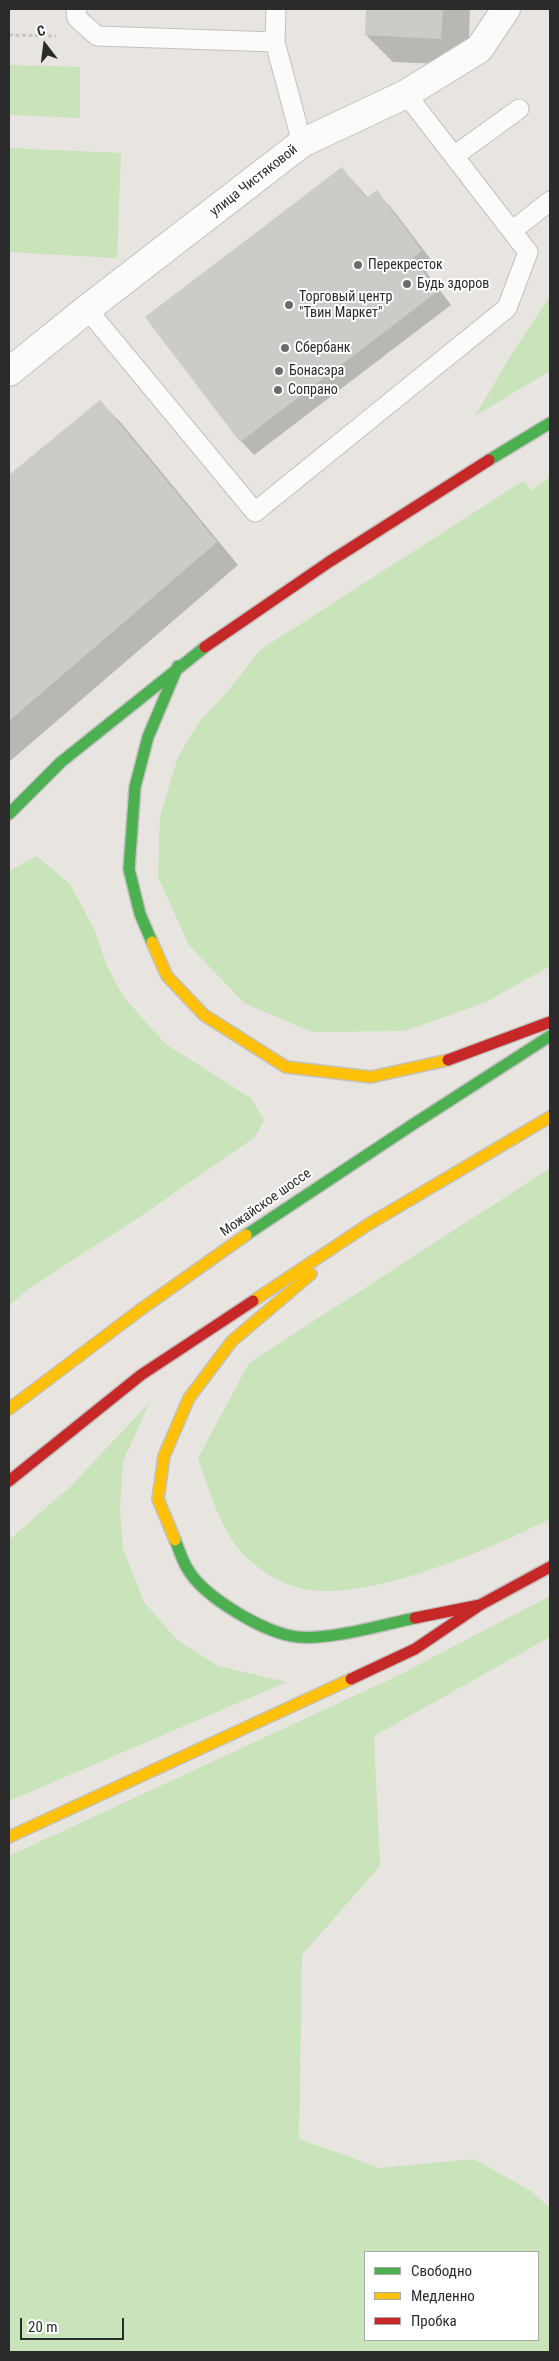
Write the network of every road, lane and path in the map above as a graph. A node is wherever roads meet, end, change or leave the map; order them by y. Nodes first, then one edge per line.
1 (76, 9) edge
2 (276, 9) edge
3 (506, 9) edge
4 (9, 35) edge
5 (97, 36) junction
6 (275, 42) junction
7 (406, 94) junction
8 (519, 109) dead end
9 (302, 144) junction
10 (454, 156) junction
11 (550, 201) edge
12 (512, 231) junction
13 (87, 309) junction
14 (9, 372) edge
15 (550, 423) edge
16 (178, 666) junction
17 (9, 814) edge
18 (550, 1022) edge
19 (550, 1036) edge
20 (550, 1116) edge
21 (369, 1224) junction
22 (9, 1409) edge
23 (9, 1481) edge
24 (550, 1567) edge
25 (480, 1604) junction
26 (9, 1837) edge

1 - 5 lane
2 - 6 lane
3 - 7 street, улица Чистяковой
4 - 5 path
5 - 6 lane
6 - 9 lane
7 - 9 street, улица Чистяковой
7 - 10 lane
8 - 10 lane
9 - 13 street, улица Чистяковой
10 - 12 lane
11 - 12 lane
12 - 13 lane
13 - 14 street, улица Чистяковой
15 - 16 street
16 - 17 street
16 - 18 street
19 - 22 street, Можайское шоссе
20 - 21 street
21 - 23 street
21 - 25 street
24 - 25 street
25 - 26 street

